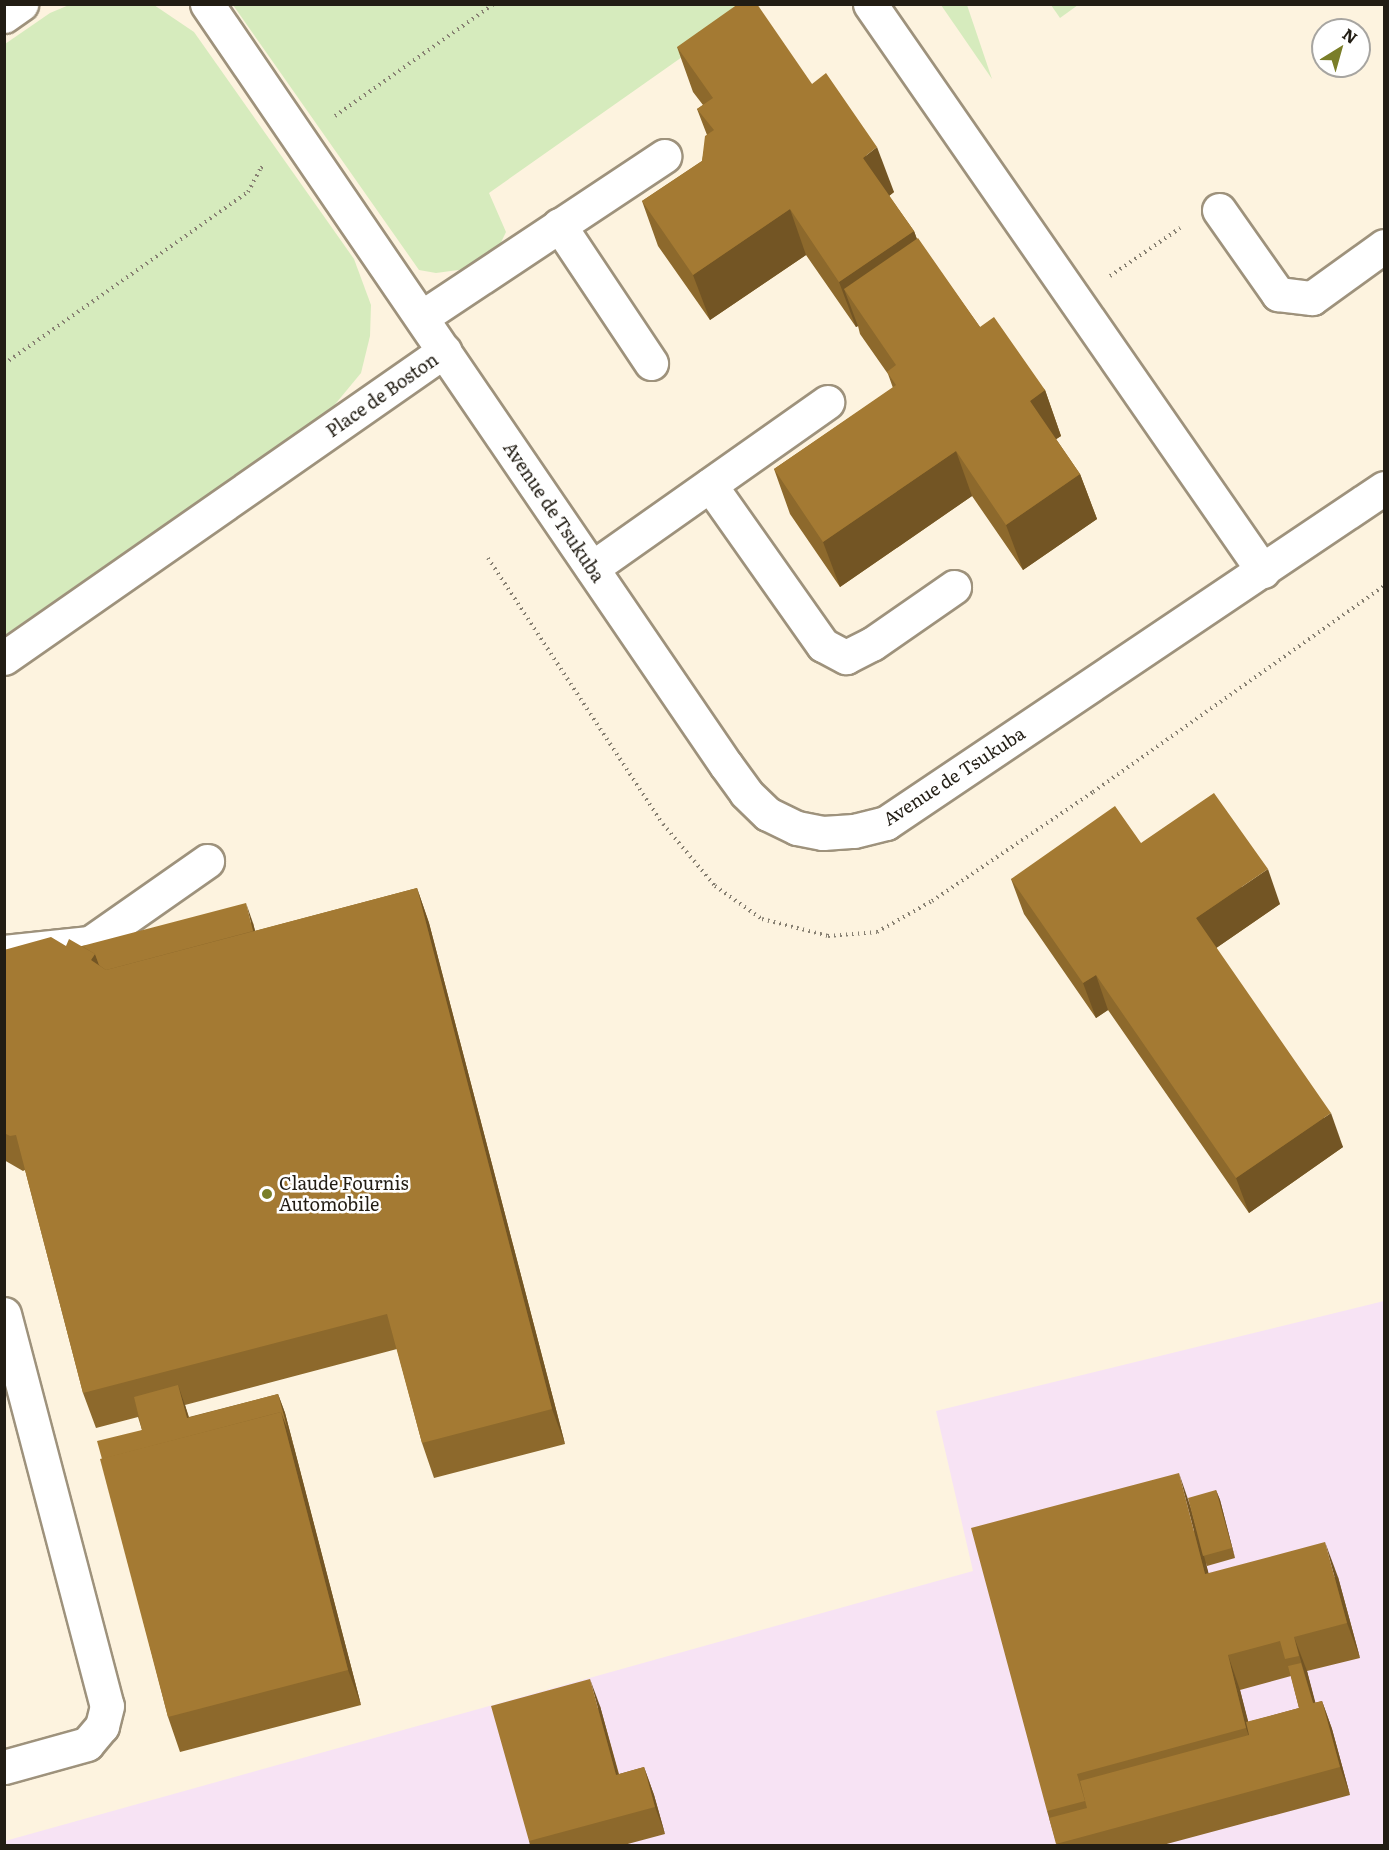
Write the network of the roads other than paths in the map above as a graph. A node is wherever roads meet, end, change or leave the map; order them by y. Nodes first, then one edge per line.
1 (21, 4) edge
2 (207, 4) edge
3 (870, 4) edge
4 (4, 16) edge
5 (664, 156) dead end
6 (1219, 210) road end
7 (560, 225) junction
8 (1384, 246) edge
9 (422, 317) junction
10 (444, 351) junction
11 (651, 363) dead end
12 (827, 402) dead end
13 (710, 485) junction
14 (1384, 488) edge
15 (592, 568) junction
16 (1263, 571) junction
17 (954, 587) dead end
18 (4, 658) edge
19 (207, 861) dead end
20 (4, 952) edge
21 (4, 1314) edge
22 (4, 1767) edge

1 - 4 street
2 - 9 street, Place de Boston
3 - 16 street
5 - 7 street
6 - 8 street
7 - 9 street
7 - 11 street
9 - 10 street, Place de Boston
10 - 15 street, Avenue de Tsukuba
10 - 18 street, Place de Boston
12 - 13 street
13 - 15 street
13 - 17 street
14 - 16 street, Avenue de Tsukuba
15 - 16 street, Avenue de Tsukuba
19 - 20 street
21 - 22 street

